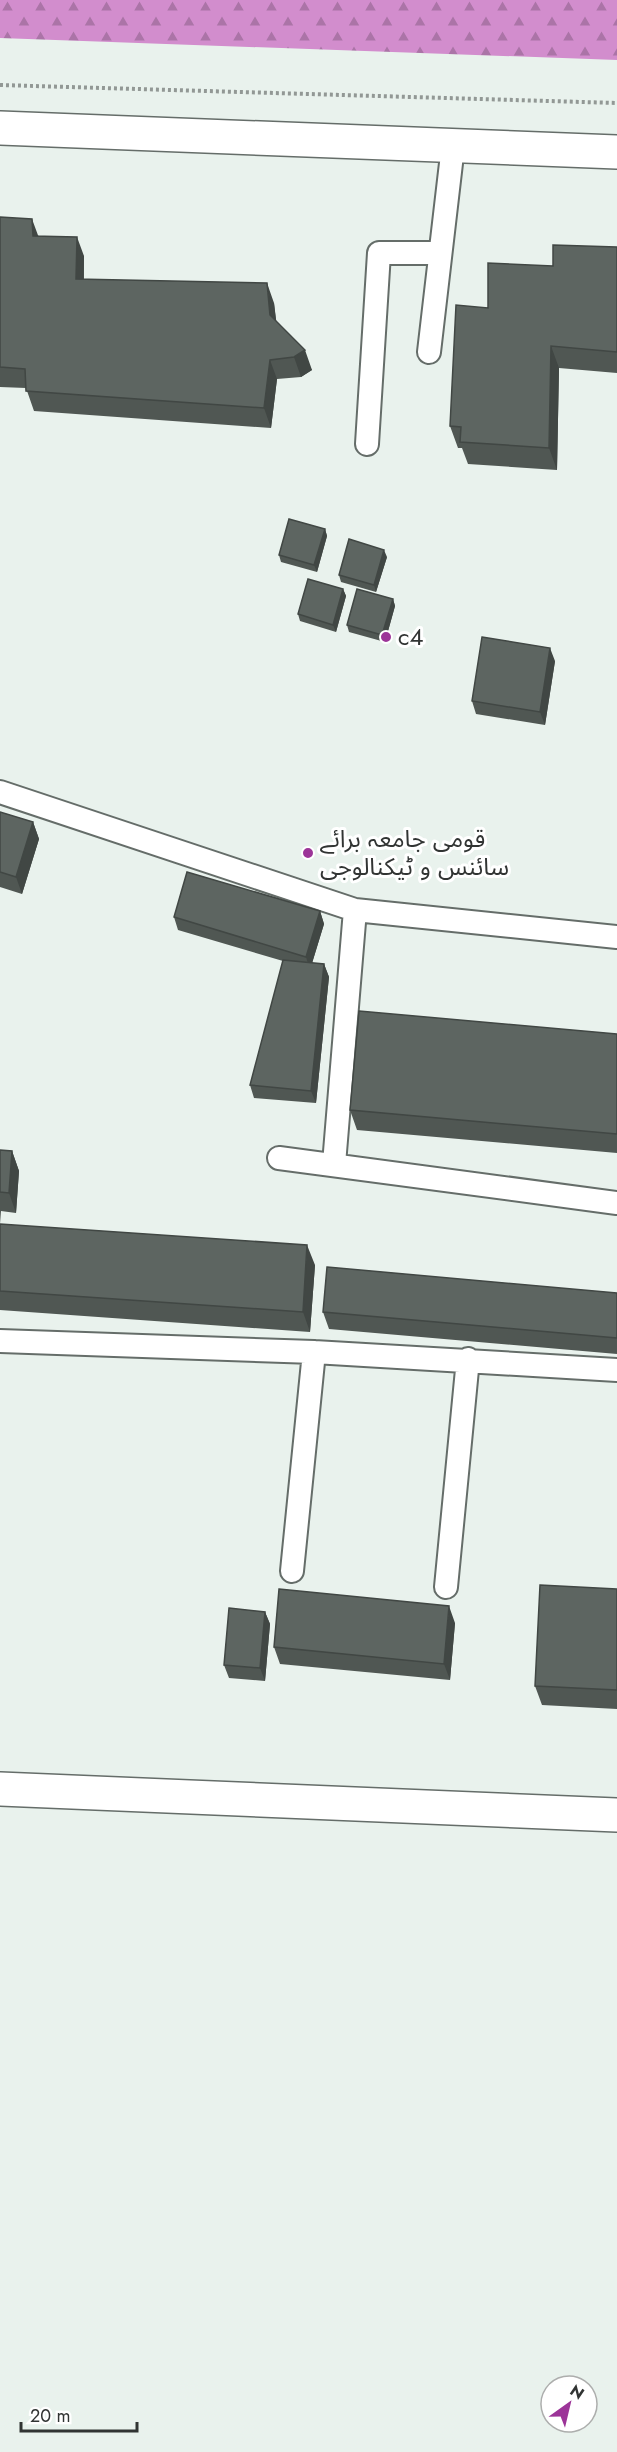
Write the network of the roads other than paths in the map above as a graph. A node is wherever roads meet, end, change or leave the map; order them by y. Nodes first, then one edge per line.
1 (0, 128) edge
2 (453, 146) junction
3 (617, 152) edge
4 (440, 253) junction
5 (429, 352) dead end
6 (367, 444) dead end
7 (0, 792) edge
8 (355, 910) junction
9 (617, 937) edge
10 (279, 1158) dead end
11 (334, 1164) junction
12 (617, 1203) edge
13 (0, 1341) edge
14 (314, 1352) junction
15 (468, 1359) junction
16 (617, 1370) edge
17 (292, 1571) dead end
18 (446, 1587) dead end
19 (0, 1790) edge
20 (617, 1815) edge

1 - 2 street
2 - 3 street
2 - 4 lane
4 - 5 lane
4 - 6 lane
7 - 8 lane
8 - 9 lane
8 - 11 lane
10 - 11 lane
11 - 12 lane
13 - 14 lane
14 - 15 lane
14 - 17 lane
15 - 16 lane
15 - 18 lane
19 - 20 street

